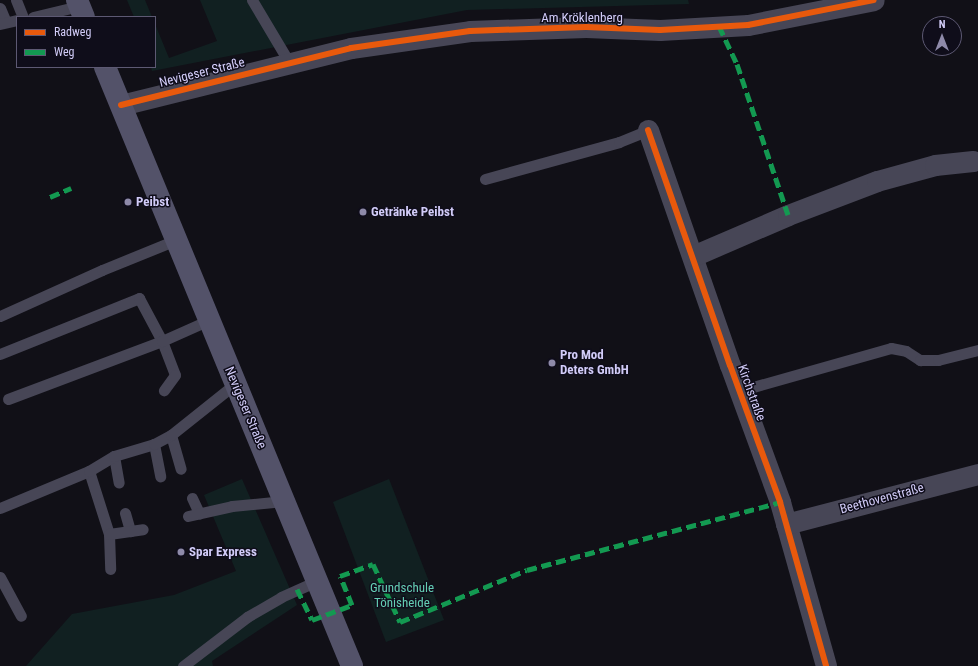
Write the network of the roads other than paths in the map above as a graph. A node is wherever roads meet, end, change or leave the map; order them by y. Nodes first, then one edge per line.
1 (16, 0) edge
2 (252, 0) edge
3 (874, 0) edge
4 (0, 8) edge
5 (80, 8) edge
6 (23, 16) edge
7 (38, 16) edge
8 (16, 20) edge
9 (3, 23) edge
10 (289, 62) junction
11 (105, 68) edge
12 (121, 105) junction
13 (648, 130) joint
14 (973, 161) dead end
15 (485, 179) dead end
16 (176, 240) junction
17 (693, 256) junction
18 (0, 316) edge
19 (208, 320) junction
20 (162, 341) junction
21 (978, 350) edge
22 (0, 354) edge
23 (235, 384) junction
24 (164, 390) dead end
25 (739, 391) junction
26 (8, 398) dead end
27 (171, 435) junction
28 (154, 444) junction
29 (114, 456) junction
30 (181, 469) dead end
31 (89, 471) junction
32 (978, 474) edge
33 (160, 476) dead end
34 (119, 483) dead end
35 (192, 498) dead end
36 (284, 501) junction
37 (0, 508) edge
38 (125, 513) dead end
39 (786, 524) junction
40 (143, 529) dead end
41 (130, 531) junction
42 (109, 534) junction
43 (110, 569) dead end
44 (0, 577) edge
45 (317, 581) junction
46 (21, 616) dead end
47 (183, 666) edge
48 (352, 666) edge
49 (826, 666) edge

1 - 6 lane
2 - 10 lane
3 - 10 street, Am Kröklenberg
4 - 9 lane
5 - 7 lane
8 - 9 lane
10 - 12 street, Nevigeser Straße
11 - 12 main road, Nevigeser Straße
12 - 16 main road, Nevigeser Straße
13 - 15 lane
13 - 17 street, Kirchstraße
14 - 17 street
16 - 18 lane
16 - 19 main road, Nevigeser Straße
17 - 25 street, Kirchstraße
19 - 20 lane
19 - 23 main road, Nevigeser Straße
20 - 22 lane
20 - 24 lane
20 - 26 lane
21 - 25 lane
23 - 27 lane
23 - 36 main road, Nevigeser Straße
25 - 39 street, Kirchstraße
27 - 28 lane
27 - 30 lane
28 - 29 lane
28 - 33 lane
29 - 31 lane
29 - 34 lane
31 - 37 lane
31 - 42 lane
32 - 39 street, Beethovenstraße
35 - 36 lane
36 - 45 main road, Nevigeser Straße
38 - 41 lane
39 - 49 street, Kirchstraße
40 - 41 lane
41 - 42 lane
42 - 43 lane
44 - 46 lane
45 - 47 lane
45 - 48 main road, Nevigeser Straße

